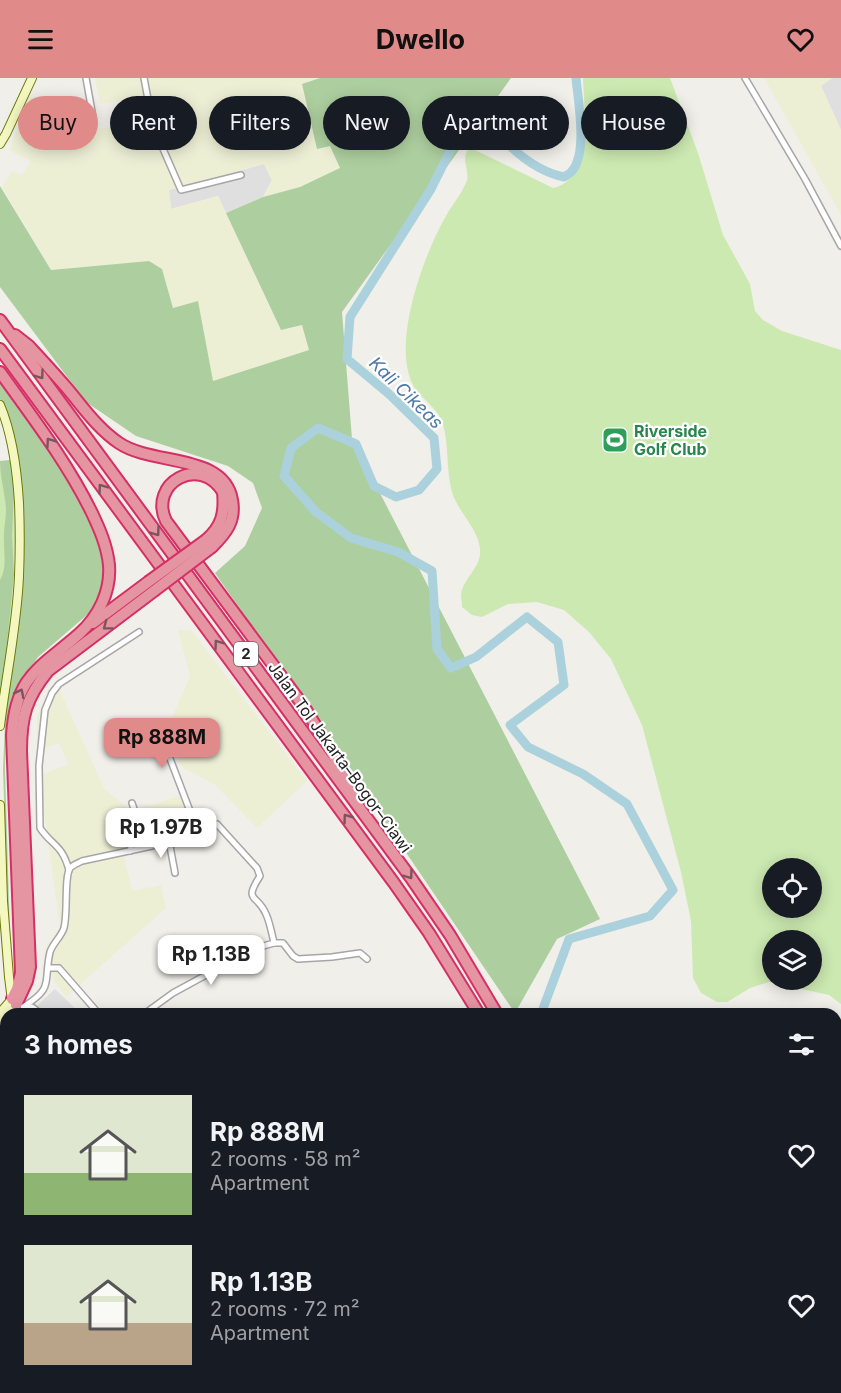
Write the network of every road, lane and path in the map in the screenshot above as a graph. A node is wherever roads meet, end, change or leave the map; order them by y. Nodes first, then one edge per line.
1 (32, 78) edge
2 (86, 78) edge
3 (144, 78) edge
4 (745, 78) edge
5 (89, 96) edge
6 (0, 144) edge
7 (241, 175) dead end
8 (841, 246) edge
9 (3, 324) edge
10 (0, 349) edge
11 (0, 372) edge
12 (0, 405) edge
13 (209, 544) junction
14 (151, 587) junction
15 (81, 632) junction
16 (139, 632) dead end
17 (140, 724) dead end
18 (0, 726) edge
19 (132, 803) dead end
20 (0, 805) edge
21 (198, 832) junction
22 (169, 841) junction
23 (385, 843) junction
24 (130, 851) junction
25 (69, 870) junction
26 (175, 873) dead end
27 (274, 944) junction
28 (367, 959) dead end
29 (49, 968) junction
30 (14, 1008) edge
31 (14, 1008) edge
32 (14, 1008) edge
33 (16, 1008) edge
34 (94, 1008) edge
35 (152, 1008) edge
36 (475, 1008) edge
37 (494, 1008) edge

1 - 6 main road
2 - 5 street
3 - 7 street
4 - 8 street
9 - 13 highway
9 -> 23 highway, Jalan Tol Jakarta–Bogor–Ciawi / 2
36 -> 10 highway, Jalan Tol Jakarta–Bogor–Ciawi / 2
15 -> 11 highway
12 - 18 main road
13 - 14 highway, bridge
13 - 23 highway
14 - 15 highway
14 -> 31 highway
30 -> 15 highway
16 - 25 street
17 - 21 street
19 - 24 street
20 - 32 main road
21 - 22 street
21 - 27 street
22 - 24 street
22 - 26 street
23 -> 37 highway, Jalan Tol Jakarta–Bogor–Ciawi / 2
24 - 25 street
25 - 29 street
27 - 28 street
27 - 35 street
29 - 33 street
29 - 34 street

